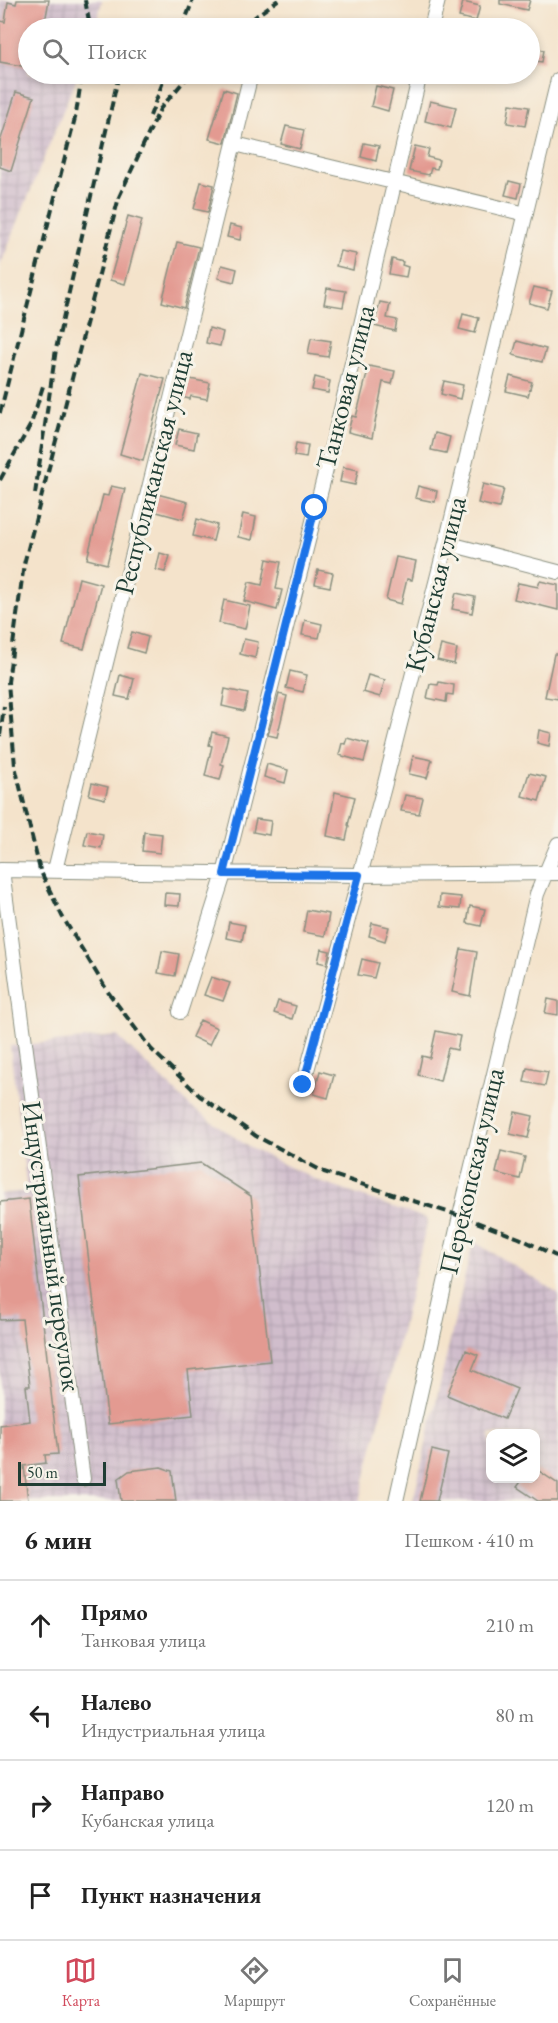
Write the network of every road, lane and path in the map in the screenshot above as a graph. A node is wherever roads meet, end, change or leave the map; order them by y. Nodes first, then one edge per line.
1 (438, 0) edge
2 (434, 18) edge
3 (558, 80) edge
4 (249, 84) edge
5 (418, 84) edge
6 (235, 144) junction
7 (394, 183) junction
8 (526, 214) junction
9 (446, 543) junction
10 (558, 572) edge
11 (558, 844) edge
12 (1, 870) edge
13 (55, 870) junction
14 (552, 873) edge
15 (224, 874) junction
16 (359, 875) junction
17 (180, 1012) dead end
18 (303, 1085) dead end
19 (83, 1479) dead end
20 (396, 1501) edge

1 - 2 street
3 - 8 street, Кубанская улица
4 - 6 street, Республиканская улица
5 - 7 street, Танковая улица
6 - 7 street
6 - 13 street, Республиканская улица
7 - 8 street
7 - 15 street, Танковая улица
8 - 9 street, Кубанская улица
9 - 10 street
9 - 16 street, Кубанская улица
11 - 14 street, Перекопская улица
12 - 13 street
12 - 19 street, Индустриальный переулок
13 - 15 street
14 - 16 street
14 - 20 street, Перекопская улица
15 - 16 street
15 - 17 street, Танковая улица
16 - 18 street, Кубанская улица

